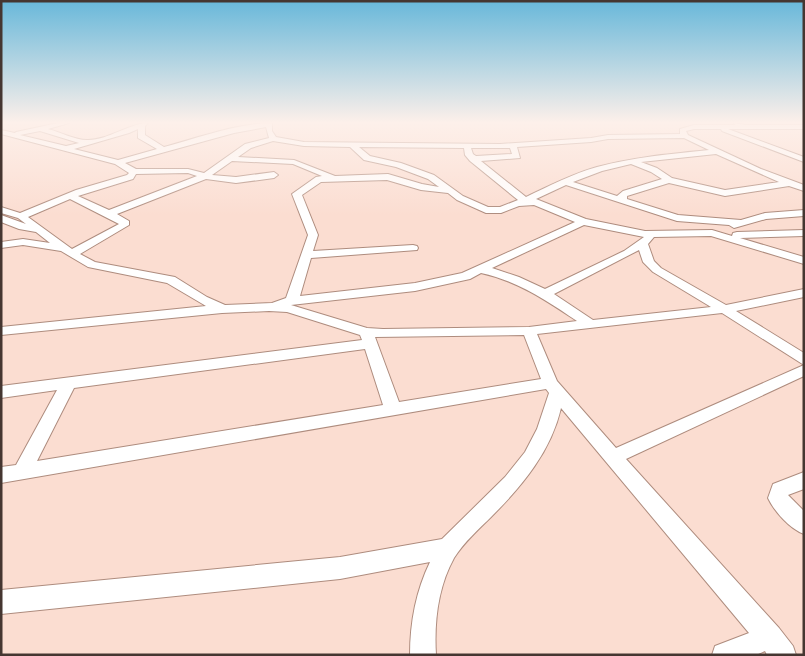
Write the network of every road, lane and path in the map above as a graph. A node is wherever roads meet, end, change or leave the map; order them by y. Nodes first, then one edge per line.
1 (87, 154) edge
2 (149, 154) edge
3 (239, 154) edge
4 (362, 154) edge
5 (469, 154) edge
6 (517, 154) edge
7 (703, 154) edge
8 (721, 154) edge
9 (787, 154) edge
10 (232, 159) junction
11 (473, 159) junction
12 (804, 160) edge
13 (118, 162) junction
14 (631, 162) junction
15 (134, 172) junction
16 (274, 175) dead end
17 (206, 176) junction
18 (334, 178) junction
19 (669, 180) junction
20 (566, 182) junction
21 (789, 183) junction
22 (804, 188) edge
23 (450, 191) junction
24 (71, 196) junction
25 (525, 201) junction
26 (622, 201) junction
27 (1, 210) edge
28 (804, 213) edge
29 (109, 214) junction
30 (21, 216) junction
31 (1, 218) edge
32 (583, 222) junction
33 (742, 223) junction
34 (41, 230) junction
35 (712, 233) junction
36 (804, 233) edge
37 (653, 235) junction
38 (724, 235) junction
39 (642, 243) junction
40 (1, 245) edge
41 (413, 248) dead end
42 (69, 251) junction
43 (307, 256) junction
44 (804, 261) edge
45 (482, 270) junction
46 (546, 294) junction
47 (802, 295) edge
48 (292, 301) junction
49 (269, 307) junction
50 (223, 309) junction
51 (724, 309) junction
52 (589, 323) junction
53 (1, 331) edge
54 (529, 331) junction
55 (367, 338) junction
56 (804, 360) edge
57 (804, 370) edge
58 (68, 384) junction
59 (553, 388) junction
60 (1, 392) edge
61 (393, 409) junction
62 (614, 457) junction
63 (8, 477) edge
64 (804, 480) edge
65 (804, 525) edge
66 (448, 548) junction
67 (1, 602) edge
68 (777, 646) edge
69 (423, 655) edge
70 (724, 655) edge

1 - 13 street
2 - 13 street
3 - 10 street
4 - 23 street
5 - 11 street
6 - 11 street
7 - 14 street
8 - 21 street
9 - 12 street
10 - 17 street
10 - 18 street
11 - 25 street
13 - 15 street
14 - 19 street
14 - 20 street
15 - 17 street
15 - 24 street
16 - 17 street
17 - 29 street
18 - 23 street
18 - 43 street
19 - 21 street
19 - 26 street
20 - 25 street
20 - 26 street
21 - 22 street
23 - 25 street
24 - 29 street
24 - 30 street
25 - 32 street
26 - 33 street
27 - 30 street
28 - 33 street
29 - 42 street
30 - 34 street
31 - 34 street
32 - 37 street
32 - 45 street
33 - 35 street
34 - 42 street
35 - 37 street
35 - 38 street
36 - 38 street
37 - 39 street
38 - 44 street
39 - 46 street
39 - 51 street
40 - 42 street
41 - 43 street
42 - 50 street
43 - 48 street
45 - 46 street
45 - 48 street
46 - 52 street
47 - 51 street
48 - 49 street
49 - 50 street
49 - 55 street
50 - 53 street
51 - 52 street
51 - 56 street
52 - 54 street
54 - 55 street
54 - 59 street
55 - 58 street
55 - 61 street
57 - 62 street
58 - 60 street
58 - 63 street
59 - 61 street
59 - 62 street
59 - 66 street
61 - 63 street
62 - 68 street
64 - 65 street
66 - 67 street
66 - 69 street
68 - 70 street

